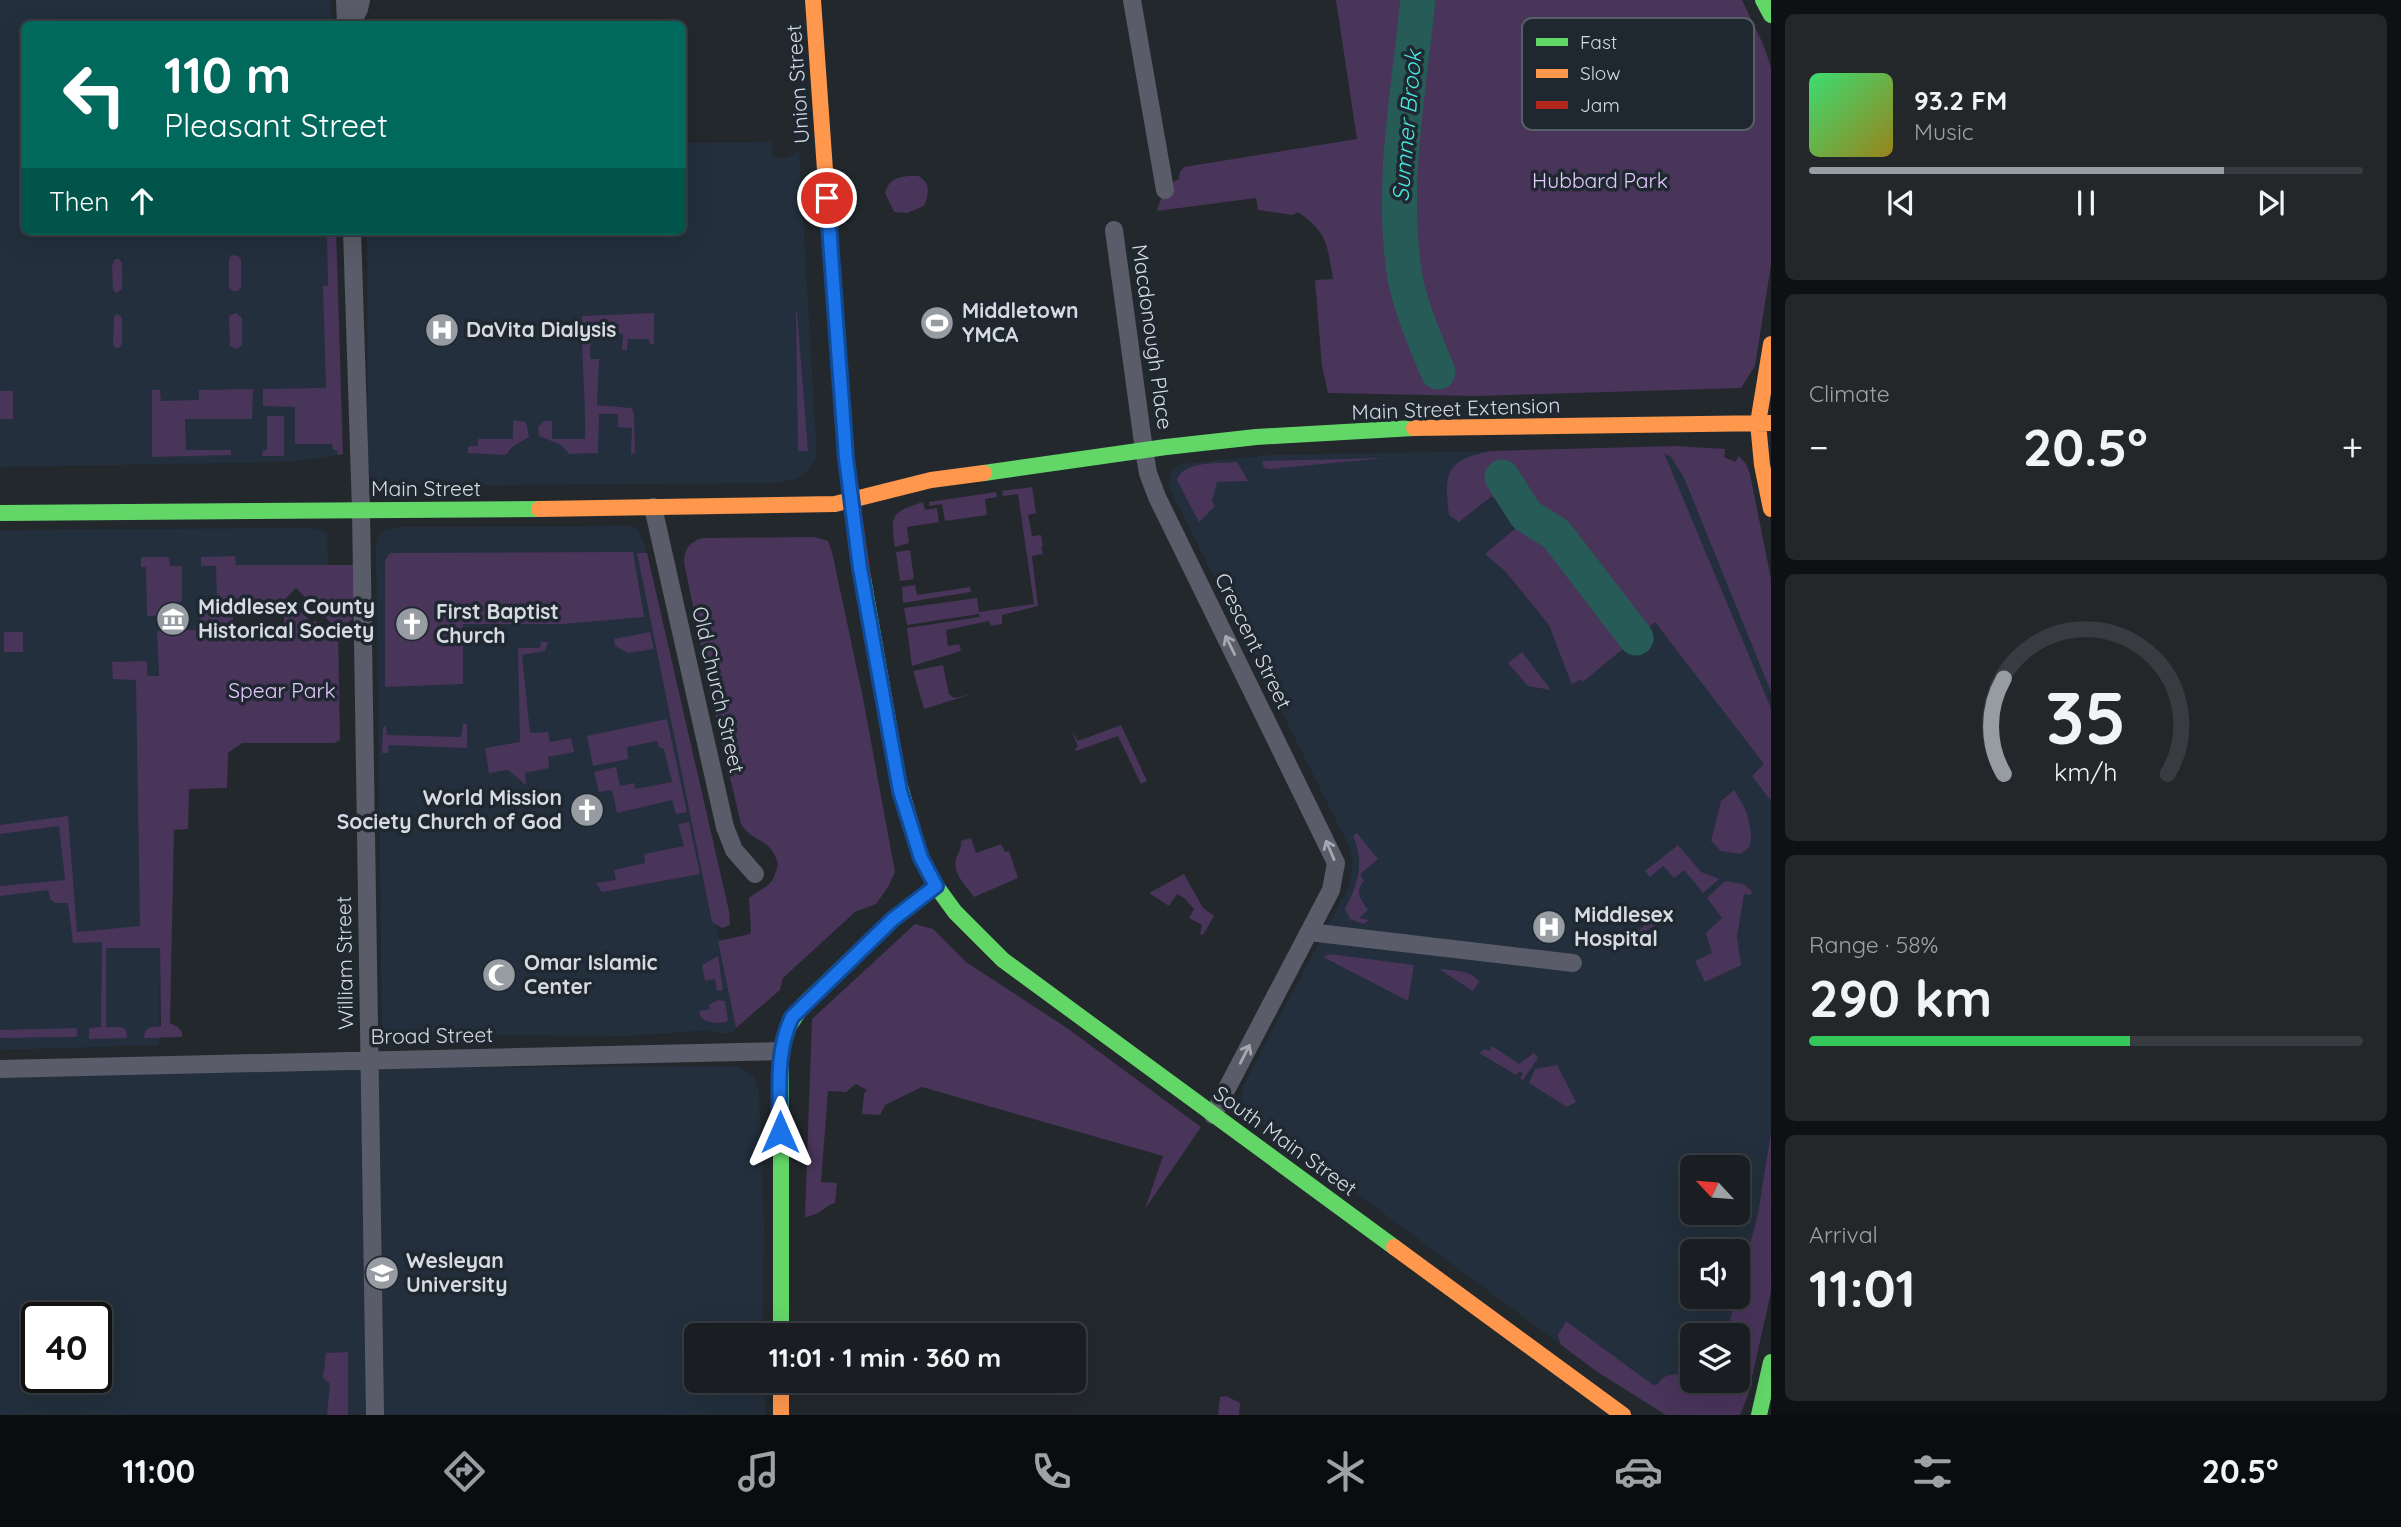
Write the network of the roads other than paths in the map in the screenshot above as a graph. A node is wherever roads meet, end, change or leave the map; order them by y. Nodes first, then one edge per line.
1 (345, 0) edge
2 (360, 0) edge
3 (813, 0) edge
4 (1132, 0) edge
5 (1763, 0) edge
6 (1771, 15) edge
7 (348, 21) edge
8 (350, 21) edge
9 (1165, 190) dead end
10 (1114, 230) dead end
11 (352, 235) edge
12 (1771, 344) edge
13 (1765, 423) edge
14 (1144, 450) junction
15 (851, 501) junction
16 (653, 508) junction
17 (1771, 509) edge
18 (361, 510) junction
19 (0, 513) edge
20 (755, 874) dead end
21 (936, 886) junction
22 (1308, 932) junction
23 (1573, 963) dead end
24 (780, 1051) junction
25 (370, 1060) junction
26 (0, 1069) edge
27 (1213, 1115) junction
28 (781, 1323) edge
29 (1771, 1362) edge
30 (781, 1393) edge
31 (375, 1415) edge
32 (781, 1415) edge
33 (1623, 1415) edge
34 (1759, 1415) edge

1 - 7 street
2 - 8 street
3 - 15 main road, Union Street
4 - 9 street
5 - 6 main road
10 - 14 street, Macdonough Place
11 - 18 street, William Street
12 - 13 main road
13 - 14 main road, Main Street Extension
13 - 17 main road
14 - 15 main road
22 -> 14 street, Crescent Street
15 - 16 main road, Main Street
15 - 21 main road, Union Street
16 - 18 main road, Main Street
16 - 20 street, Old Church Street
18 - 19 main road, Main Street
18 - 25 street, William Street
21 - 24 main road
21 - 27 main road, South Main Street
22 - 23 street
27 -> 22 street, Crescent Street
24 - 25 street, Broad Street
24 - 28 main road
25 - 26 street, Broad Street
25 - 31 street, William Street
27 - 33 main road, South Main Street
29 - 34 main road
30 - 32 main road

